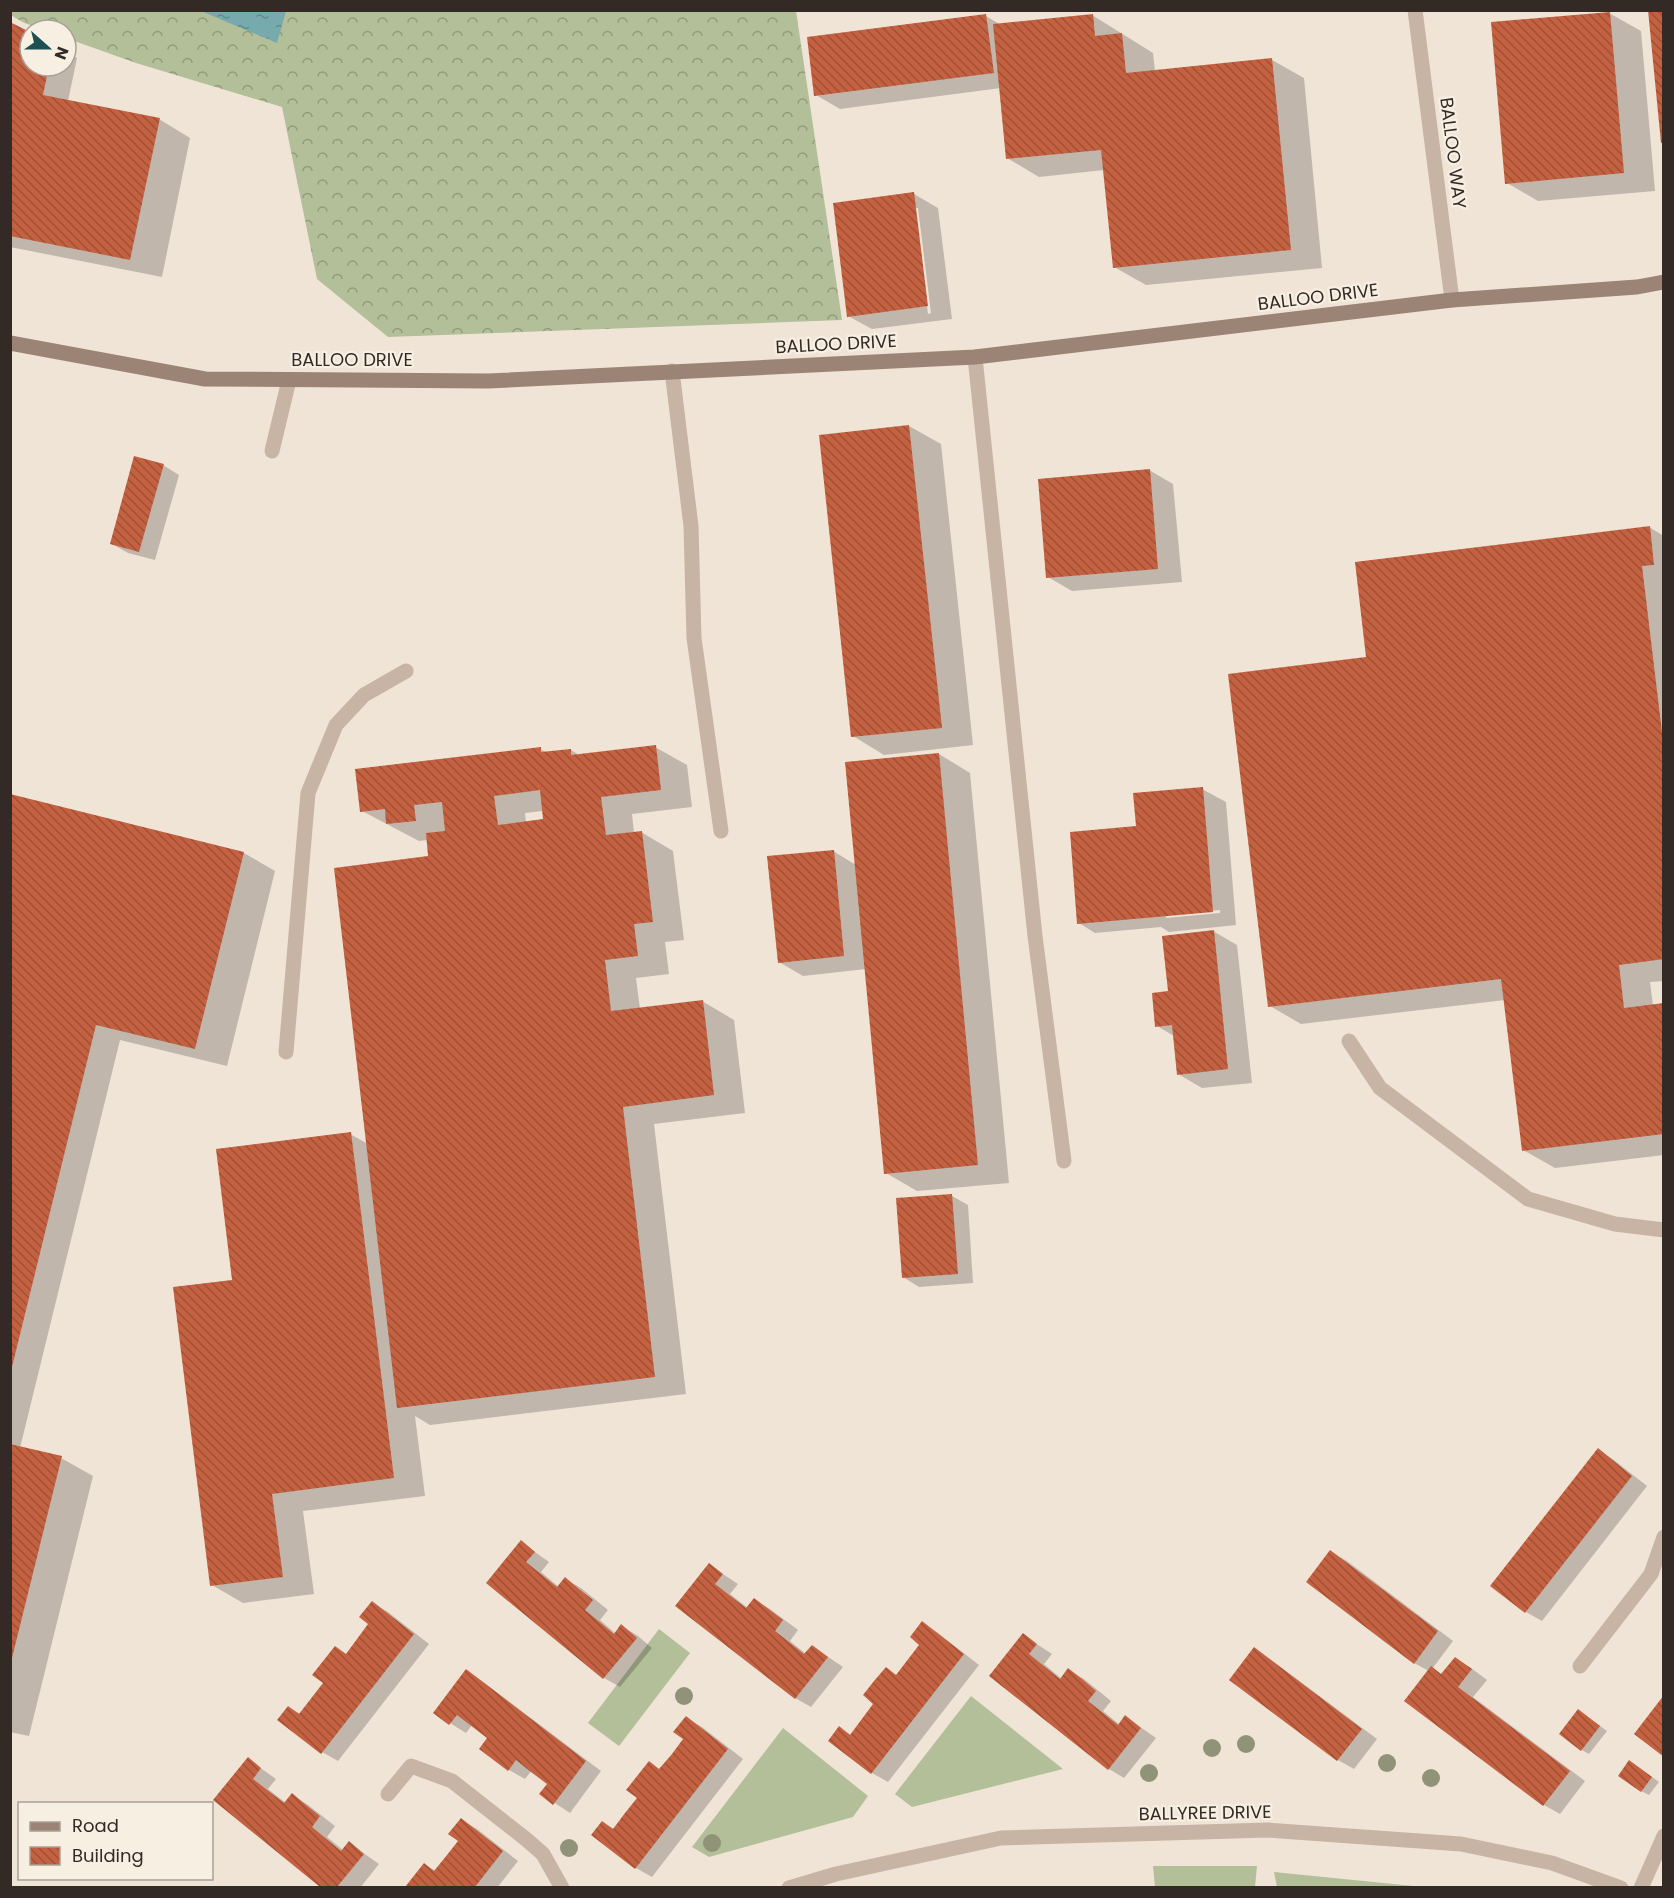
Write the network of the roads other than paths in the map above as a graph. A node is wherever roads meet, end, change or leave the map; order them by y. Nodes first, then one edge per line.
1 (1415, 10) edge
2 (1664, 282) edge
3 (1452, 300) junction
4 (10, 343) edge
5 (975, 357) junction
6 (672, 371) junction
7 (289, 380) junction
8 (272, 451) dead end
9 (406, 670) dead end
10 (721, 831) dead end
11 (1349, 1041) dead end
12 (286, 1052) dead end
13 (1064, 1161) dead end
14 (1664, 1230) edge
15 (1664, 1537) edge
16 (1580, 1666) dead end
17 (388, 1794) dead end
18 (1664, 1836) edge
19 (562, 1887) edge
20 (789, 1887) edge
21 (1621, 1887) edge
22 (1641, 1887) edge

1 - 3 street, BALLOO WAY
2 - 3 street, BALLOO DRIVE
3 - 5 street, BALLOO DRIVE
4 - 7 street, BALLOO DRIVE
5 - 6 street, BALLOO DRIVE
5 - 13 street
6 - 7 street, BALLOO DRIVE
6 - 10 street
7 - 8 street
9 - 12 street
11 - 14 street
15 - 16 street
17 - 19 street
18 - 22 street
20 - 21 street, BALLYREE DRIVE

